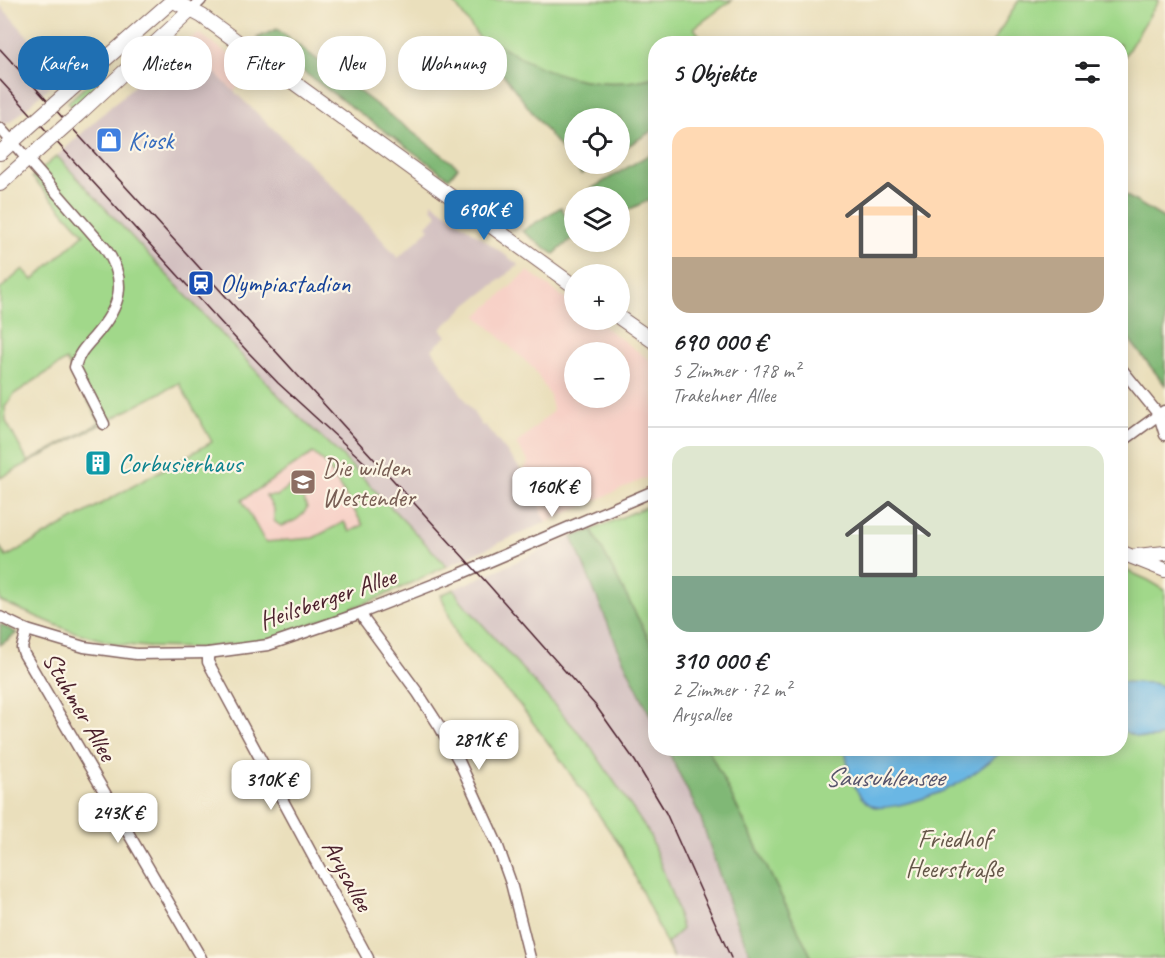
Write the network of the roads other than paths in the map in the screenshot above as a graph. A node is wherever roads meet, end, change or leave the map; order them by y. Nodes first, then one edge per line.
1 (172, 0) edge
2 (196, 5) edge
3 (0, 128) edge
4 (17, 137) junction
5 (0, 153) edge
6 (33, 155) junction
7 (0, 184) edge
8 (564, 279) edge
9 (630, 325) edge
10 (648, 337) edge
11 (1128, 376) edge
12 (1162, 413) edge
13 (104, 424) dead end
14 (1165, 435) edge
15 (1128, 437) edge
16 (648, 493) edge
17 (1165, 553) edge
18 (1128, 554) edge
19 (1135, 556) junction
20 (1165, 570) edge
21 (361, 613) junction
22 (0, 617) edge
23 (27, 630) junction
24 (208, 653) junction
25 (201, 958) edge
26 (368, 958) edge
27 (530, 958) edge

1 - 2 main road
1 - 4 main road, bridge
2 - 6 main road, bridge
2 - 8 main road
3 - 4 street
4 - 5 main road
4 - 6 street
6 - 7 main road
6 - 13 street
9 - 10 main road
11 - 12 street
12 - 14 street
12 - 15 street
16 - 21 street, Heilsberger Allee
17 - 19 main road
18 - 19 main road
19 - 20 main road
21 - 24 street, Heilsberger Allee
21 - 27 street
22 - 23 street, Heilsberger Allee
23 - 24 street, Heilsberger Allee
23 - 25 street, Stuhmer Allee
24 - 26 street, Arysallee

